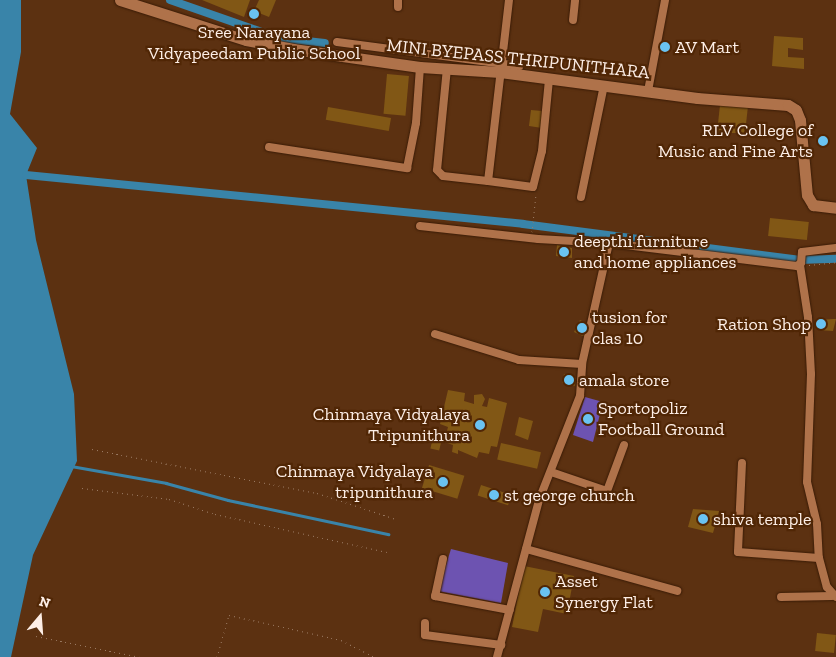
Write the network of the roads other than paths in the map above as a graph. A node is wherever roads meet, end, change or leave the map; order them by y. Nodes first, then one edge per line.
1 (120, 0) edge
2 (509, 0) edge
3 (576, 0) edge
4 (665, 0) edge
5 (573, 20) dead end
6 (337, 42) dead end
7 (443, 64) junction
8 (519, 66) dead end
9 (420, 67) junction
10 (501, 68) junction
11 (549, 80) junction
12 (604, 85) junction
13 (648, 91) junction
14 (268, 147) dead end
15 (488, 181) junction
16 (581, 197) dead end
17 (836, 208) edge
18 (420, 226) dead end
19 (608, 243) junction
20 (836, 248) edge
21 (801, 262) junction
22 (435, 334) dead end
23 (582, 364) junction
24 (624, 445) dead end
25 (742, 463) dead end
26 (551, 472) junction
27 (526, 548) junction
28 (818, 558) junction
29 (443, 559) dead end
30 (677, 590) dead end
31 (834, 596) edge
32 (781, 597) dead end
33 (510, 610) junction
34 (426, 623) dead end
35 (500, 645) junction
36 (497, 657) edge

1 - 9 main road, MINI BYEPASS THRIPUNITHARA
2 - 10 street
3 - 5 street
4 - 13 street
6 - 7 street
7 - 9 main road, MINI BYEPASS THRIPUNITHARA
7 - 10 main road, MINI BYEPASS THRIPUNITHARA
7 - 15 street
8 - 10 street
9 - 14 street
10 - 11 main road, MINI BYEPASS THRIPUNITHARA
10 - 15 street
11 - 12 main road, MINI BYEPASS THRIPUNITHARA
11 - 15 street
12 - 13 main road, MINI BYEPASS THRIPUNITHARA
12 - 16 street
13 - 17 main road, MINI BYEPASS THRIPUNITHARA
18 - 19 street
19 - 21 street
19 - 23 street
20 - 21 street
21 - 28 street
22 - 23 street
23 - 26 street
24 - 26 street
25 - 28 street
26 - 27 street
27 - 30 street
27 - 33 street
28 - 31 street
29 - 33 street
31 - 32 street
33 - 35 street
34 - 35 street
35 - 36 street

